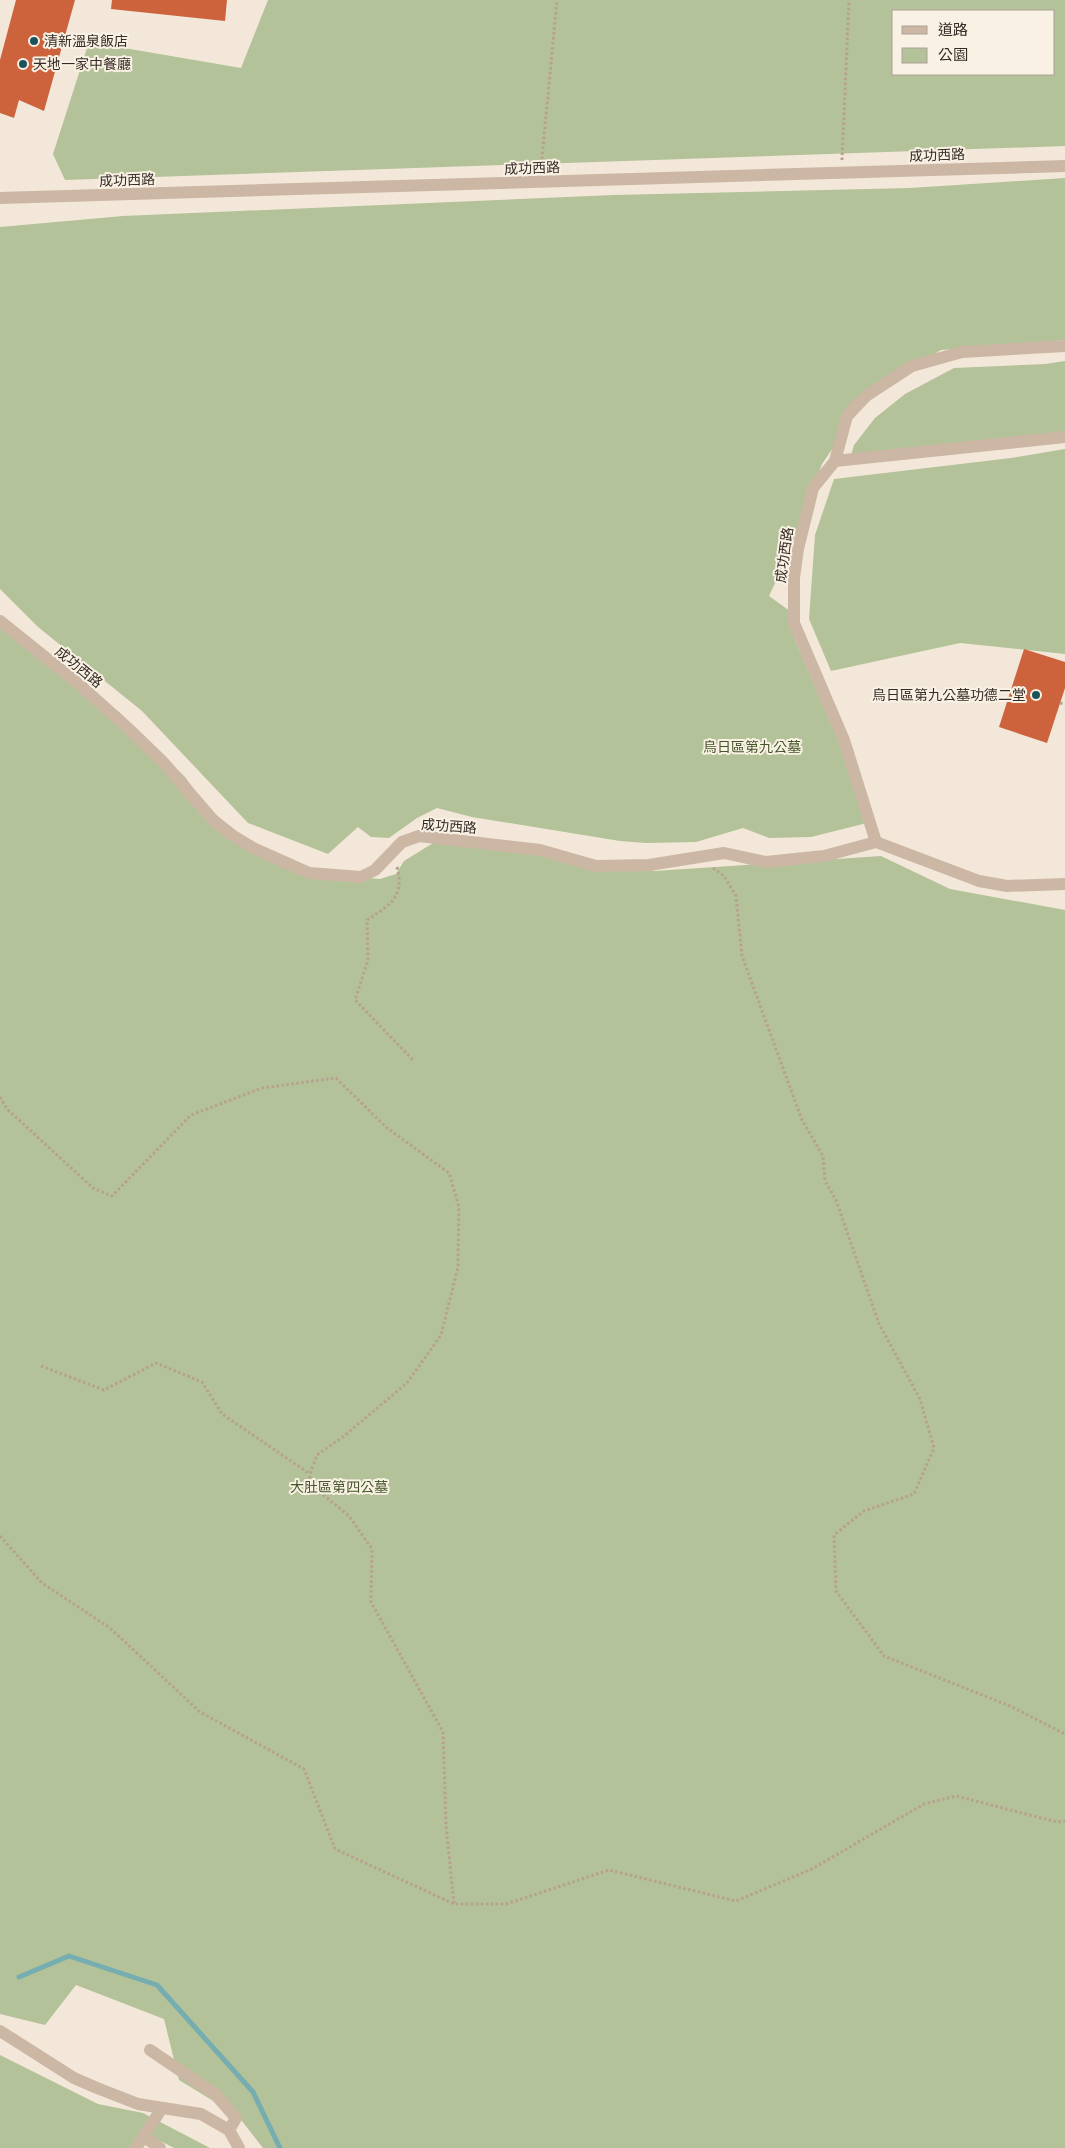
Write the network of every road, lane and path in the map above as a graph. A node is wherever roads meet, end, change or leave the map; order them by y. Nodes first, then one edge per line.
1 (557, 0) edge
2 (849, 0) edge
3 (1065, 166) edge
4 (841, 173) junction
5 (540, 182) junction
6 (0, 198) edge
7 (1065, 346) edge
8 (1065, 437) edge
9 (835, 461) junction
10 (0, 622) edge
11 (1060, 703) dead end
12 (1065, 704) edge
13 (876, 842) junction
14 (393, 851) junction
15 (699, 857) junction
16 (1065, 884) edge
17 (412, 1060) dead end
18 (0, 1097) edge
19 (41, 1366) dead end
20 (310, 1474) junction
21 (0, 1536) edge
22 (1065, 1734) edge
23 (1065, 1821) edge
24 (454, 1904) junction
25 (0, 2031) edge
26 (150, 2050) dead end
27 (162, 2108) junction
28 (229, 2130) junction
29 (143, 2136) junction
30 (136, 2148) edge
31 (160, 2148) edge
32 (239, 2148) edge

1 - 5 path
2 - 4 path
3 - 4 street, 成功西路
4 - 5 street, 成功西路
5 - 6 street, 成功西路
7 - 9 street, 成功西路
8 - 9 street
9 - 13 street, 成功西路
10 - 14 street, 成功西路
11 - 12 path
13 - 15 street, 成功西路
13 - 16 street
14 - 15 street, 成功西路
14 - 17 path
15 - 22 path
18 - 20 path
19 - 20 path
20 - 24 path
21 - 24 path
23 - 24 path
25 - 27 street
26 - 28 street
27 - 28 street
27 - 29 street
28 - 32 street
29 - 30 street
29 - 31 street

